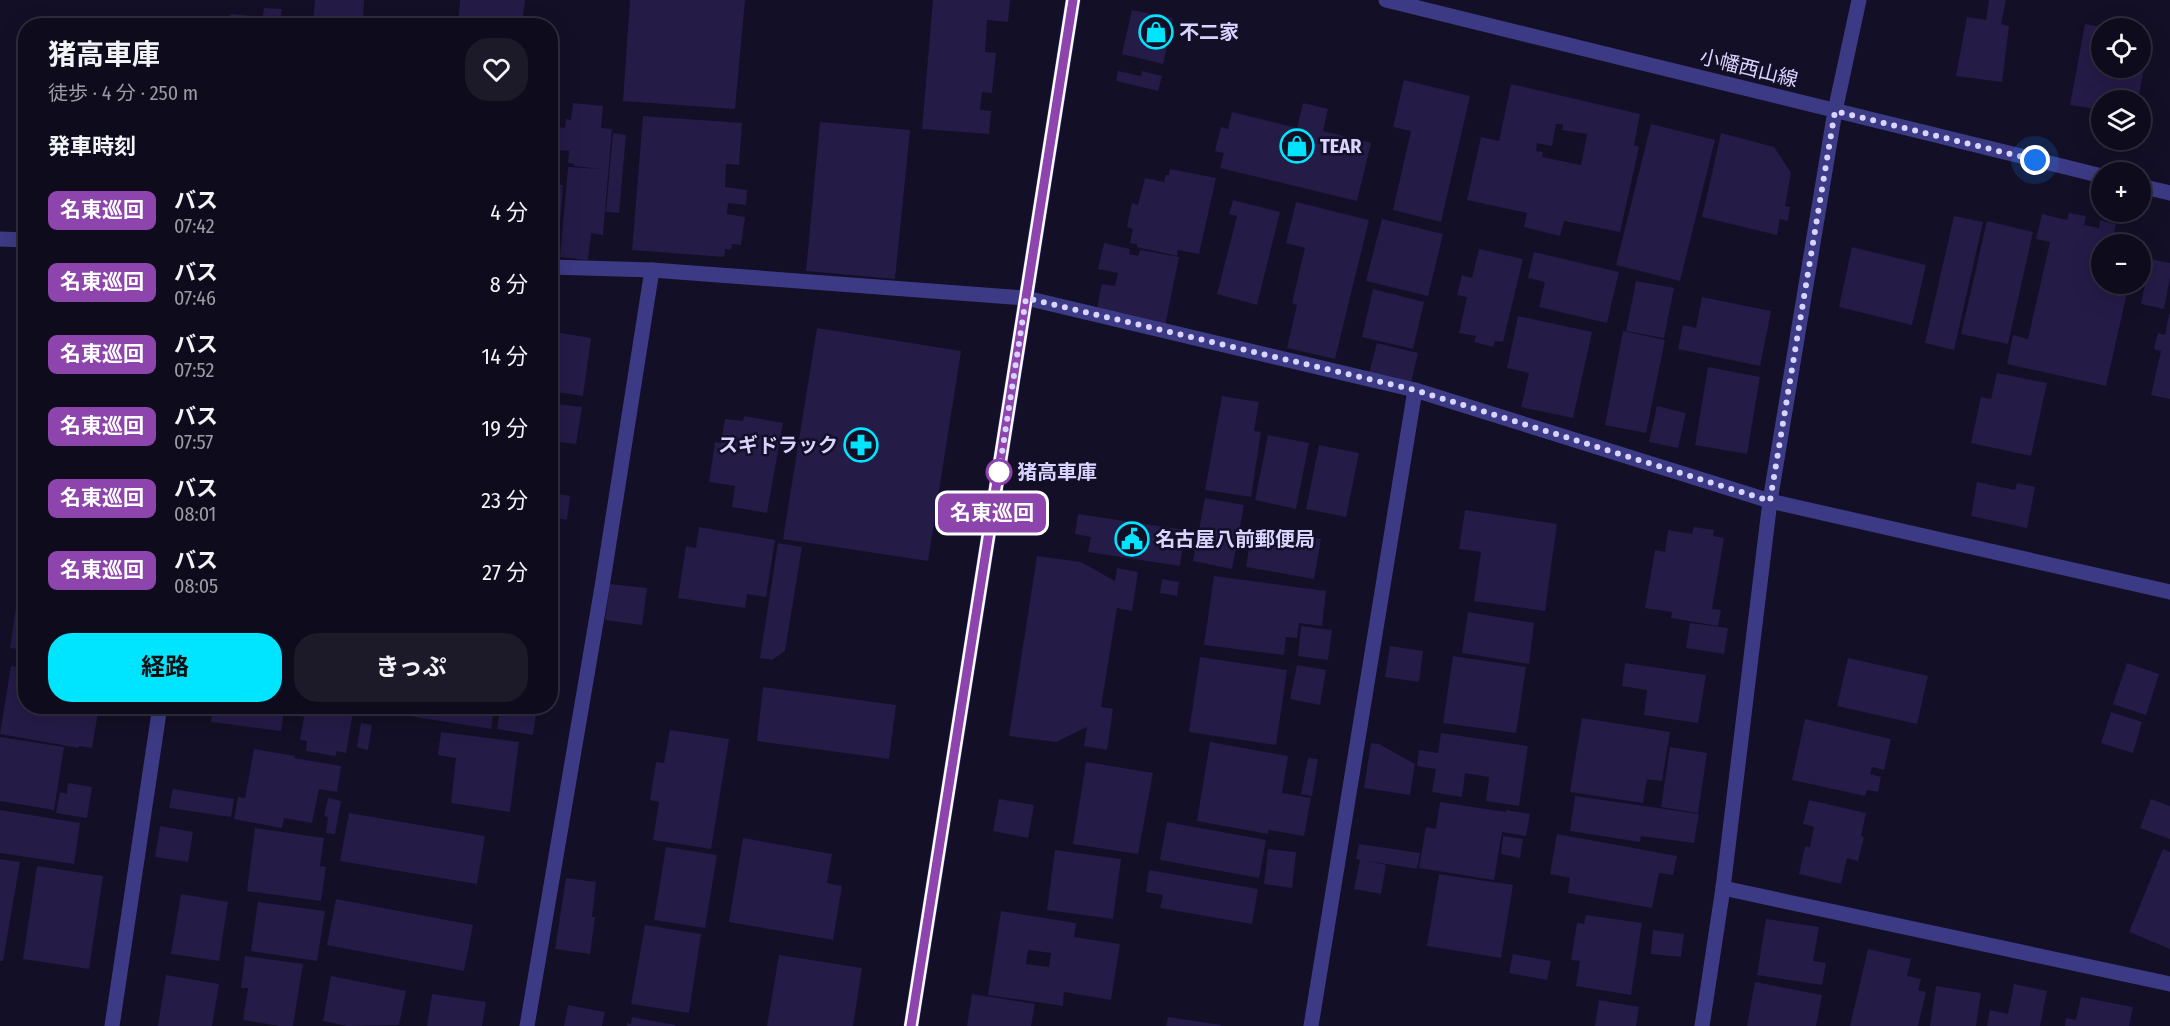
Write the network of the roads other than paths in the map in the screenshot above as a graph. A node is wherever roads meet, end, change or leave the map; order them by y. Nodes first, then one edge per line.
1 (1073, 0) edge
2 (1386, 0) edge
3 (1859, 0) edge
4 (1835, 111) junction
5 (2091, 173) edge
6 (2151, 189) edge
7 (2170, 193) edge
8 (0, 238) edge
9 (18, 239) edge
10 (558, 267) edge
11 (652, 270) junction
12 (1026, 298) junction
13 (1415, 390) junction
14 (1770, 501) junction
15 (2170, 592) edge
16 (159, 714) edge
17 (1723, 888) junction
18 (2170, 984) edge
19 (112, 1026) edge
20 (527, 1026) edge
21 (911, 1026) edge
22 (1311, 1026) edge
23 (1702, 1026) edge

1 - 12 street
2 - 4 street, 小幡西山線
3 - 4 street
4 - 5 street, 小幡西山線
4 - 14 street
6 - 7 street
8 - 9 street
10 - 11 street
11 - 12 street
11 - 20 street
12 - 13 street
12 - 21 street
13 - 14 street
13 - 22 street
14 - 15 street
14 - 17 street
16 - 19 street
17 - 18 street
17 - 23 street

